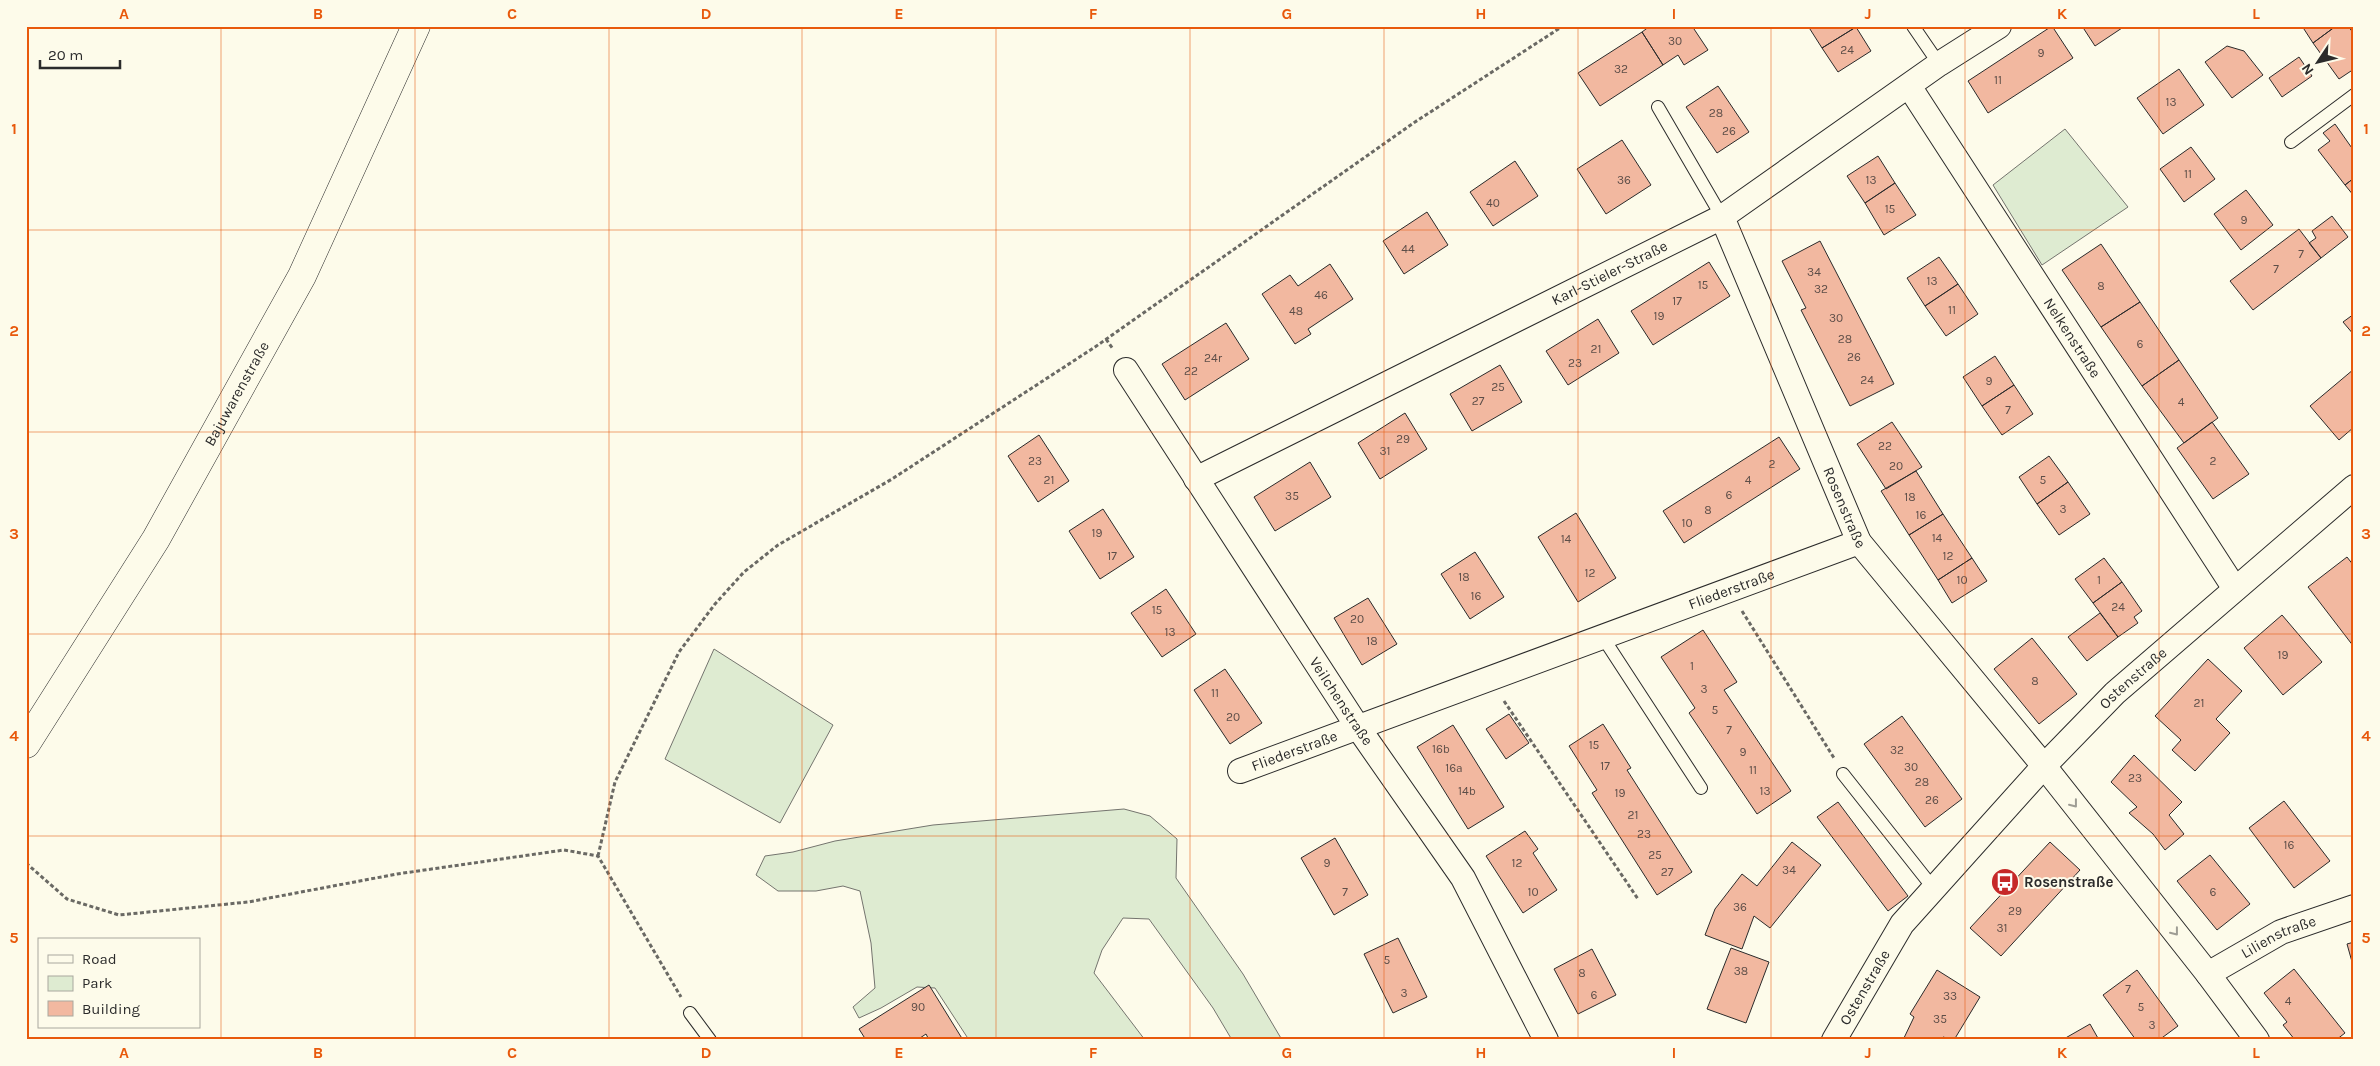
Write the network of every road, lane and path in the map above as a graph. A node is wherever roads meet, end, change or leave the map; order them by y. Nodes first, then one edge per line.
1 (416, 26) edge
2 (1563, 26) edge
3 (1913, 26) edge
4 (1999, 26) edge
5 (1939, 64) junction
6 (1909, 86) junction
7 (2354, 95) edge
8 (1658, 107) dead end
9 (2292, 142) dead end
10 (1722, 217) junction
11 (1126, 370) dead end
12 (1196, 479) junction
13 (2354, 488) edge
14 (1859, 542) junction
15 (1728, 589) junction
16 (2235, 589) junction
17 (1602, 636) junction
18 (1489, 677) junction
19 (1357, 726) junction
20 (26, 744) edge
21 (2044, 766) junction
22 (1240, 771) dead end
23 (1844, 774) joint
24 (1701, 788) dead end
25 (598, 856) junction
26 (26, 863) edge
27 (1934, 889) junction
28 (1638, 900) dead end
29 (2354, 907) edge
30 (2208, 974) junction
31 (690, 1013) joint
32 (710, 1040) edge
33 (1546, 1040) edge
34 (1834, 1040) edge
35 (2257, 1040) edge

1 - 20 main road, Bajuwarenstraße
2 - 25 path
3 - 5 lane
4 - 5 street, Karl-Stieler-Straße
5 - 6 street, Karl-Stieler-Straße
6 - 10 street, Karl-Stieler-Straße
6 - 16 street, Nelkenstraße
7 - 9 lane
8 - 10 lane
10 - 12 street, Karl-Stieler-Straße
10 - 14 street, Rosenstraße
11 - 12 street, Veilchenstraße
12 - 19 street, Veilchenstraße
13 - 16 street, Ostenstraße
14 - 15 street, Fliederstraße
14 - 21 street, Rosenstraße
15 - 17 street, Fliederstraße
15 - 23 path
16 - 21 street, Ostenstraße
17 - 18 street, Fliederstraße
17 - 24 lane
18 - 19 street, Fliederstraße
18 - 28 path
19 - 22 street, Fliederstraße
19 - 33 street, Veilchenstraße
21 - 27 street, Ostenstraße
21 -> 30 street, Rosenstraße
23 - 27 lane
25 - 26 path
25 - 31 path
27 - 34 street, Ostenstraße
29 - 30 street, Lilienstraße
30 - 35 street, Rosenstraße
31 - 32 lane

